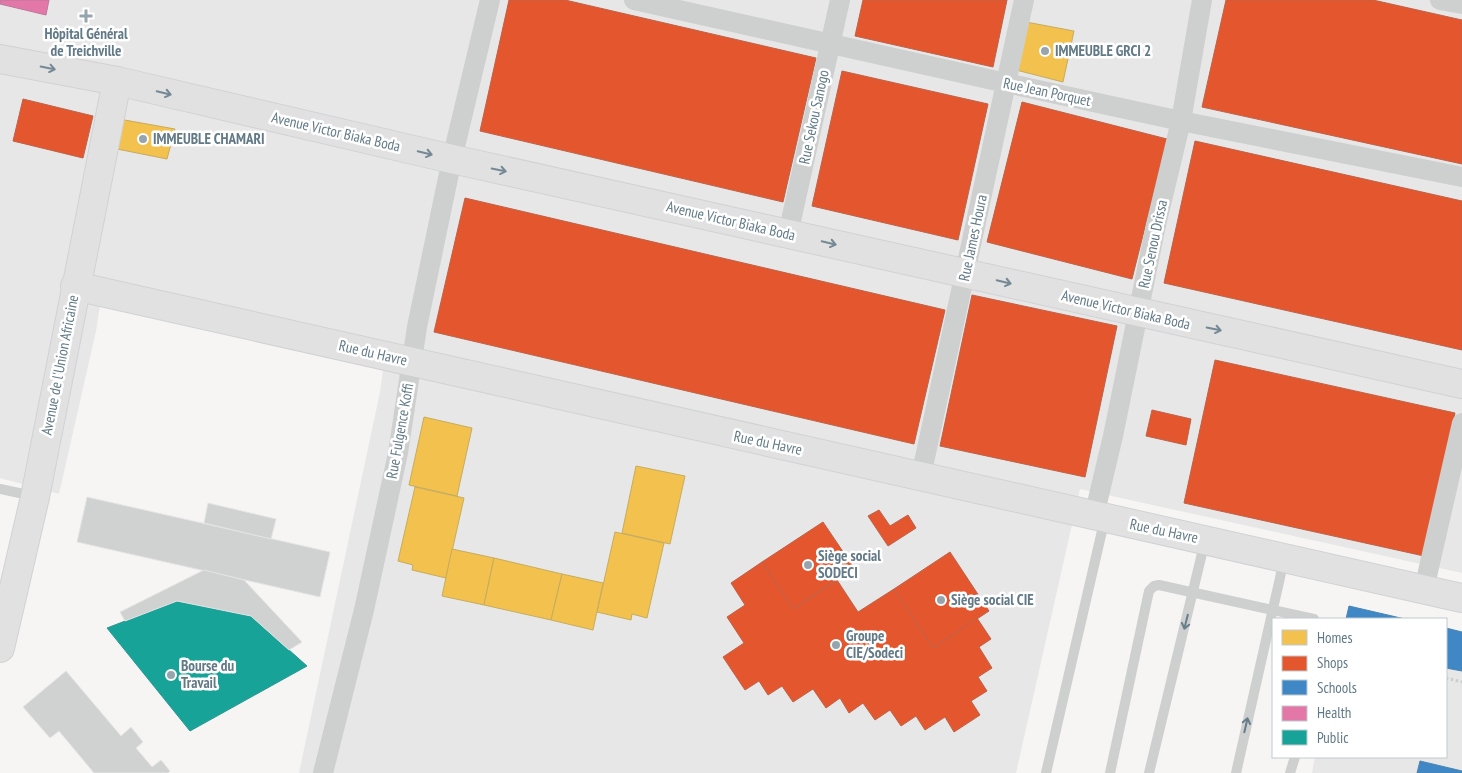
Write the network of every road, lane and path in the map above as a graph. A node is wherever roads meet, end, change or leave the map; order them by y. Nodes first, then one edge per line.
1 (490, 0) edge
2 (634, 0) edge
3 (840, 0) edge
4 (1024, 0) edge
5 (1202, 0) edge
6 (1440, 0) edge
7 (1462, 4) edge
8 (830, 44) junction
9 (0, 59) edge
10 (117, 82) junction
11 (1006, 83) junction
12 (1181, 120) junction
13 (452, 159) junction
14 (1462, 177) edge
15 (788, 234) junction
16 (965, 274) junction
17 (75, 286) junction
18 (1138, 312) junction
19 (412, 362) junction
20 (1462, 384) edge
21 (1462, 423) edge
22 (921, 476) junction
23 (0, 488) edge
24 (35, 497) junction
25 (1100, 517) junction
26 (1205, 540) junction
27 (1285, 558) junction
28 (1424, 589) junction
29 (1193, 592) junction
30 (1462, 598) edge
31 (1273, 611) junction
32 (1309, 618) edge
33 (0, 648) edge
34 (1447, 678) edge
35 (1462, 682) edge
36 (1294, 758) edge
37 (323, 773) edge
38 (1046, 773) edge
39 (1110, 773) edge
40 (1149, 773) edge
41 (1236, 773) edge
42 (1290, 773) edge

1 - 13 street, Rue Fulgence Koffi
2 - 8 street, Rue Jean Porquet
3 - 8 street, Rue Sekou Sanogo
4 - 11 street, Rue James Houra
5 - 12 street, Rue Senou Drissa
6 - 7 street
8 - 11 street, Rue Jean Porquet
8 - 15 street, Rue Sekou Sanogo
9 -> 10 main road, Avenue Victor Biaka Boda
10 -> 13 main road, Avenue Victor Biaka Boda
10 - 17 main road, Avenue de l'Union Africaine
11 - 12 street, Rue Jean Porquet
11 - 16 street, Rue James Houra
12 - 14 street, Rue Jean Porquet
12 - 18 street, Rue Senou Drissa
13 -> 15 main road, Avenue Victor Biaka Boda
13 - 19 street, Rue Fulgence Koffi
15 -> 16 main road, Avenue Victor Biaka Boda
16 -> 18 main road, Avenue Victor Biaka Boda
16 - 22 street, Rue James Houra
17 - 19 main road, Rue du Havre
17 - 24 main road, Avenue de l'Union Africaine
18 -> 20 main road, Avenue Victor Biaka Boda
18 - 25 street, Rue Senou Drissa
19 - 22 main road, Rue du Havre
19 - 37 street, Rue Fulgence Koffi
21 - 28 street
22 - 25 main road, Rue du Havre
23 - 24 lane
24 - 33 main road, Avenue de l'Union Africaine
25 - 26 main road, Rue du Havre
25 - 38 lane
26 - 27 main road, Rue du Havre
26 - 29 lane
27 - 28 main road, Rue du Havre
27 - 31 lane
28 - 30 main road, Rue du Havre
29 - 31 lane
29 - 39 lane
29 -> 40 lane
31 - 32 lane
41 -> 31 lane
34 - 35 path
36 - 42 lane

